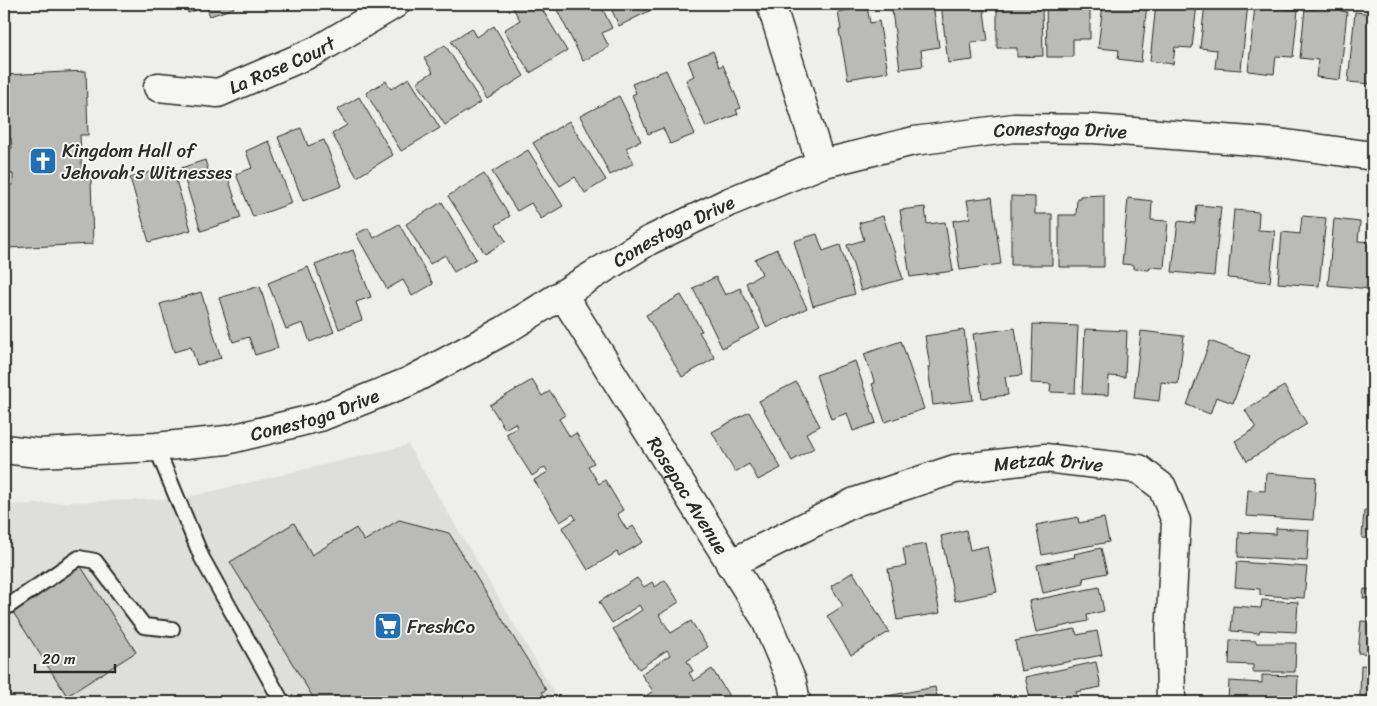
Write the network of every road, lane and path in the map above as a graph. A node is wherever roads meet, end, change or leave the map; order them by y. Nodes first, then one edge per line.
1 (395, 4) edge
2 (771, 4) edge
3 (158, 87) dead end
4 (1373, 156) edge
5 (821, 164) junction
6 (563, 295) junction
7 (156, 447) junction
8 (4, 449) edge
9 (730, 564) junction
10 (4, 609) edge
11 (172, 629) dead end
12 (282, 702) edge
13 (796, 702) edge
14 (1171, 702) edge

1 - 3 street, La Rose Court
2 - 5 street
4 - 5 street, Conestoga Drive
5 - 6 street, Conestoga Drive
6 - 7 street, Conestoga Drive
6 - 9 street, Rosepac Avenue
7 - 8 street, Conestoga Drive
7 - 12 lane
9 - 13 street, Rosepac Avenue
9 - 14 street, Metzak Drive
10 - 11 lane

